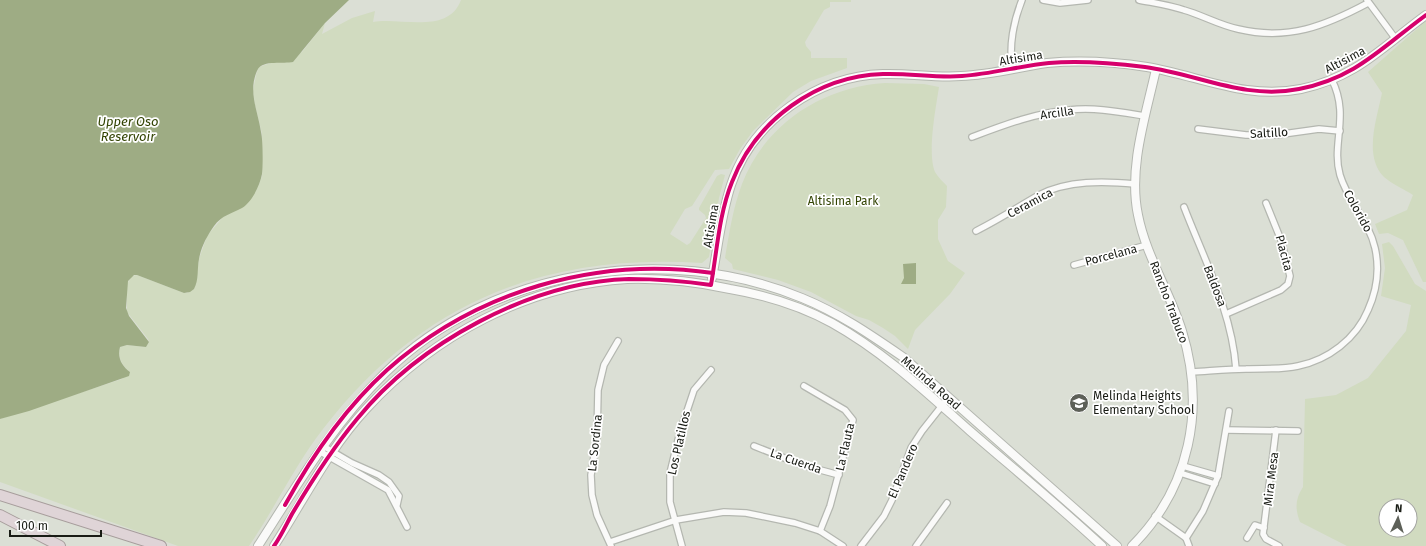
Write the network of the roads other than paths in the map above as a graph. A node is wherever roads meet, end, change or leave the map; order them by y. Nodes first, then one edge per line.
1 (1022, 0) edge
2 (1043, 0) edge
3 (1088, 0) edge
4 (1139, 0) edge
5 (1368, 1) edge
6 (1426, 14) edge
7 (1395, 38) junction
8 (1013, 69) junction
9 (1156, 69) junction
10 (1332, 80) junction
11 (1145, 116) junction
12 (1198, 129) dead end
13 (1340, 131) junction
14 (972, 137) dead end
15 (1135, 184) junction
16 (1266, 203) dead end
17 (1184, 207) dead end
18 (976, 231) dead end
19 (1147, 245) junction
20 (1074, 265) dead end
21 (713, 273) junction
22 (711, 285) junction
23 (1226, 314) junction
24 (618, 341) dead end
25 (1236, 369) junction
26 (711, 370) dead end
27 (1192, 372) junction
28 (804, 386) dead end
29 (948, 398) junction
30 (942, 406) junction
31 (1229, 411) dead end
32 (1227, 430) junction
33 (1276, 430) junction
34 (1298, 431) dead end
35 (754, 446) dead end
36 (321, 448) junction
37 (331, 454) junction
38 (1181, 470) junction
39 (839, 475) junction
40 (1218, 476) junction
41 (1215, 484) junction
42 (0, 495) edge
43 (947, 503) dead end
44 (0, 515) edge
45 (1155, 516) junction
46 (676, 520) junction
47 (407, 527) dead end
48 (1264, 528) junction
49 (820, 531) junction
50 (1186, 538) junction
51 (1247, 538) dead end
52 (611, 544) edge
53 (60, 546) edge
54 (161, 546) edge
55 (258, 546) edge
56 (274, 546) edge
57 (682, 546) edge
58 (843, 546) edge
59 (861, 546) edge
60 (916, 546) edge
61 (1102, 546) edge
62 (1117, 546) edge
63 (1132, 546) edge
64 (1189, 546) edge
65 (1279, 546) edge

1 - 8 street
2 - 3 street
4 - 5 street
5 - 7 street
6 - 7 main road, Altisima
7 - 10 main road, Altisima
8 - 9 main road, Altisima
8 - 21 main road, Altisima
9 - 10 main road, Altisima
9 - 11 main road, Rancho Trabuco
10 - 13 street, Colorido
11 - 14 street, Arcilla
11 - 15 main road, Rancho Trabuco
12 - 13 street, Saltillo
13 - 25 street, Colorido
15 - 18 street, Ceramica
15 - 19 main road, Rancho Trabuco
16 - 23 street, Placita
17 - 23 street, Baldosa
19 - 20 street, Porcelana
19 - 27 main road, Rancho Trabuco
21 - 22 main road, Altisima
21 - 29 main road, Melinda Road
21 - 36 main road, Melinda Road
22 - 30 main road, Melinda Road
22 - 37 main road, Melinda Road
23 - 25 street, Baldosa
24 - 52 street, La Sordina
25 - 27 street, Colorido
26 - 46 street, Los Platillos
27 - 38 main road, Rancho Trabuco
28 - 39 street, La Flauta
29 - 30 street, El Pandero
29 - 62 main road, Melinda Road
30 - 59 street, El Pandero
30 - 61 main road, Melinda Road
31 - 32 street
32 - 33 street
32 - 40 street
33 - 34 street
33 - 48 street, Mira Mesa
35 - 39 street, La Cuerda
36 - 37 street
36 - 55 main road, Melinda Road
37 - 47 street
37 - 56 main road, Melinda Road
38 - 40 street
38 - 41 street
38 - 45 main road, Rancho Trabuco
39 - 49 street, La Flauta
40 - 41 street
41 - 50 street
42 - 54 highway
43 - 60 street
44 - 53 highway
45 - 50 street
45 - 63 main road, Rancho Trabuco
46 - 49 street
46 - 52 street
46 - 57 street, Los Platillos
48 - 51 street
48 - 65 street
49 - 58 street
50 - 64 street

